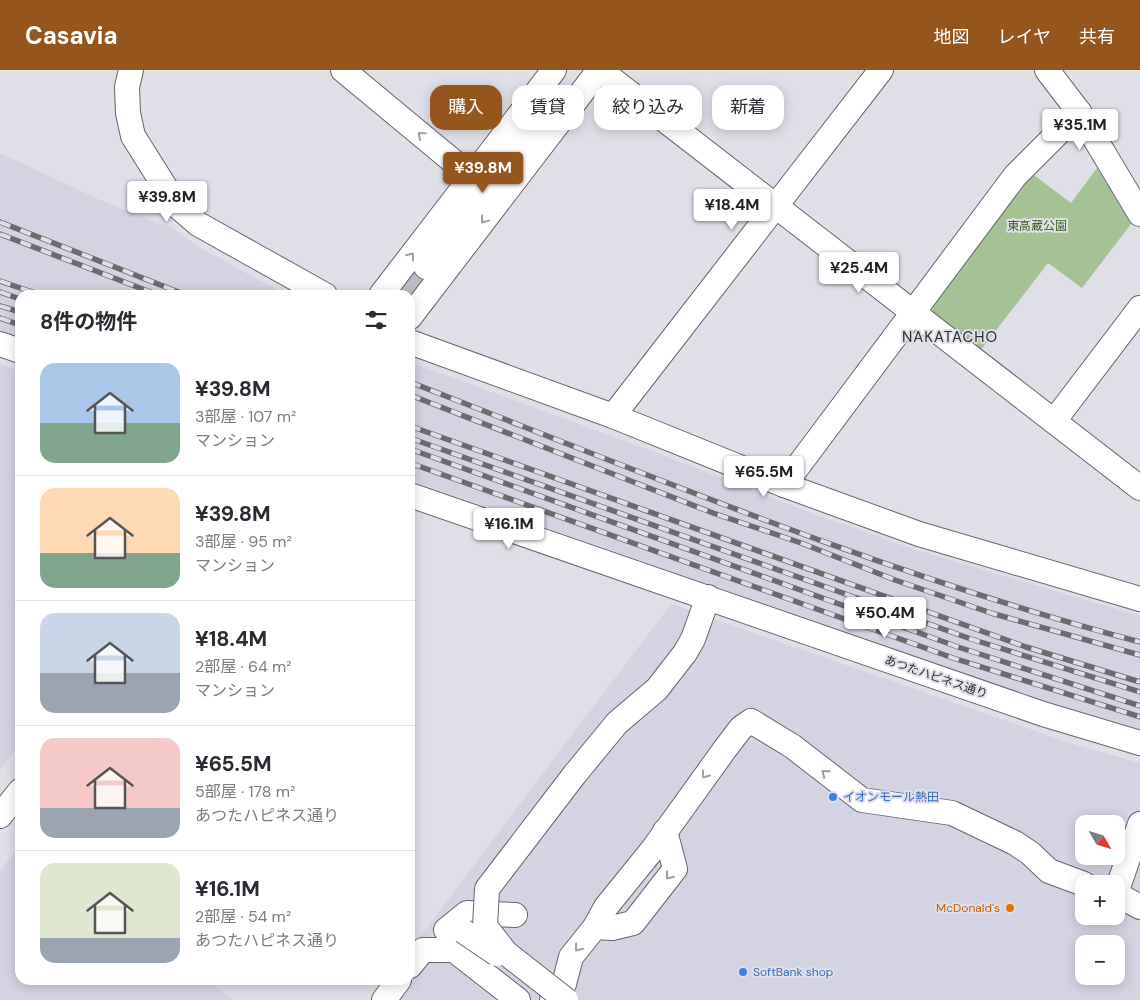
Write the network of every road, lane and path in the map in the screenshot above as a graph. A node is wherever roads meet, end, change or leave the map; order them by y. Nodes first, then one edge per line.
1 (131, 70) edge
2 (343, 70) edge
3 (554, 70) edge
4 (579, 70) edge
5 (600, 70) edge
6 (881, 70) edge
7 (1047, 70) edge
8 (1079, 112) junction
9 (472, 177) junction
10 (776, 206) junction
11 (1140, 214) edge
12 (426, 267) tunnel mouth
13 (316, 290) edge
14 (385, 290) edge
15 (1140, 308) edge
16 (415, 310) edge
17 (914, 312) junction
18 (0, 344) edge
19 (415, 344) edge
20 (15, 349) edge
21 (613, 416) junction
22 (1054, 421) junction
23 (784, 485) junction
24 (1140, 488) edge
25 (415, 496) edge
26 (708, 597) junction
27 (1140, 599) edge
28 (1140, 743) edge
29 (15, 798) edge
30 (0, 816) edge
31 (1140, 824) edge
32 (1075, 881) edge
33 (1127, 899) edge
34 (515, 915) dead end
35 (455, 930) junction
36 (416, 958) edge
37 (396, 985) edge
38 (384, 1000) edge
39 (518, 1000) edge
40 (554, 1000) edge
41 (566, 1000) edge

1 - 13 street
9 -> 2 street
3 - 9 street
4 - 12 street
5 - 10 street
5 -> 16 street
6 - 10 street
7 - 8 street
8 - 11 street
8 - 17 street
14 -> 9 street
10 - 17 street
10 - 21 street
15 - 22 street
17 - 22 street
17 - 23 street
18 - 20 street
19 - 21 street
21 - 23 street
22 - 24 street
23 - 27 street
25 - 26 street, あつたハピネス通り
26 - 28 street, あつたハピネス通り
26 - 41 street, bridge
29 - 30 street
31 - 33 street
32 -> 40 street
34 - 35 street
35 - 36 street
35 - 40 street, bridge
36 - 39 street
37 - 38 street

